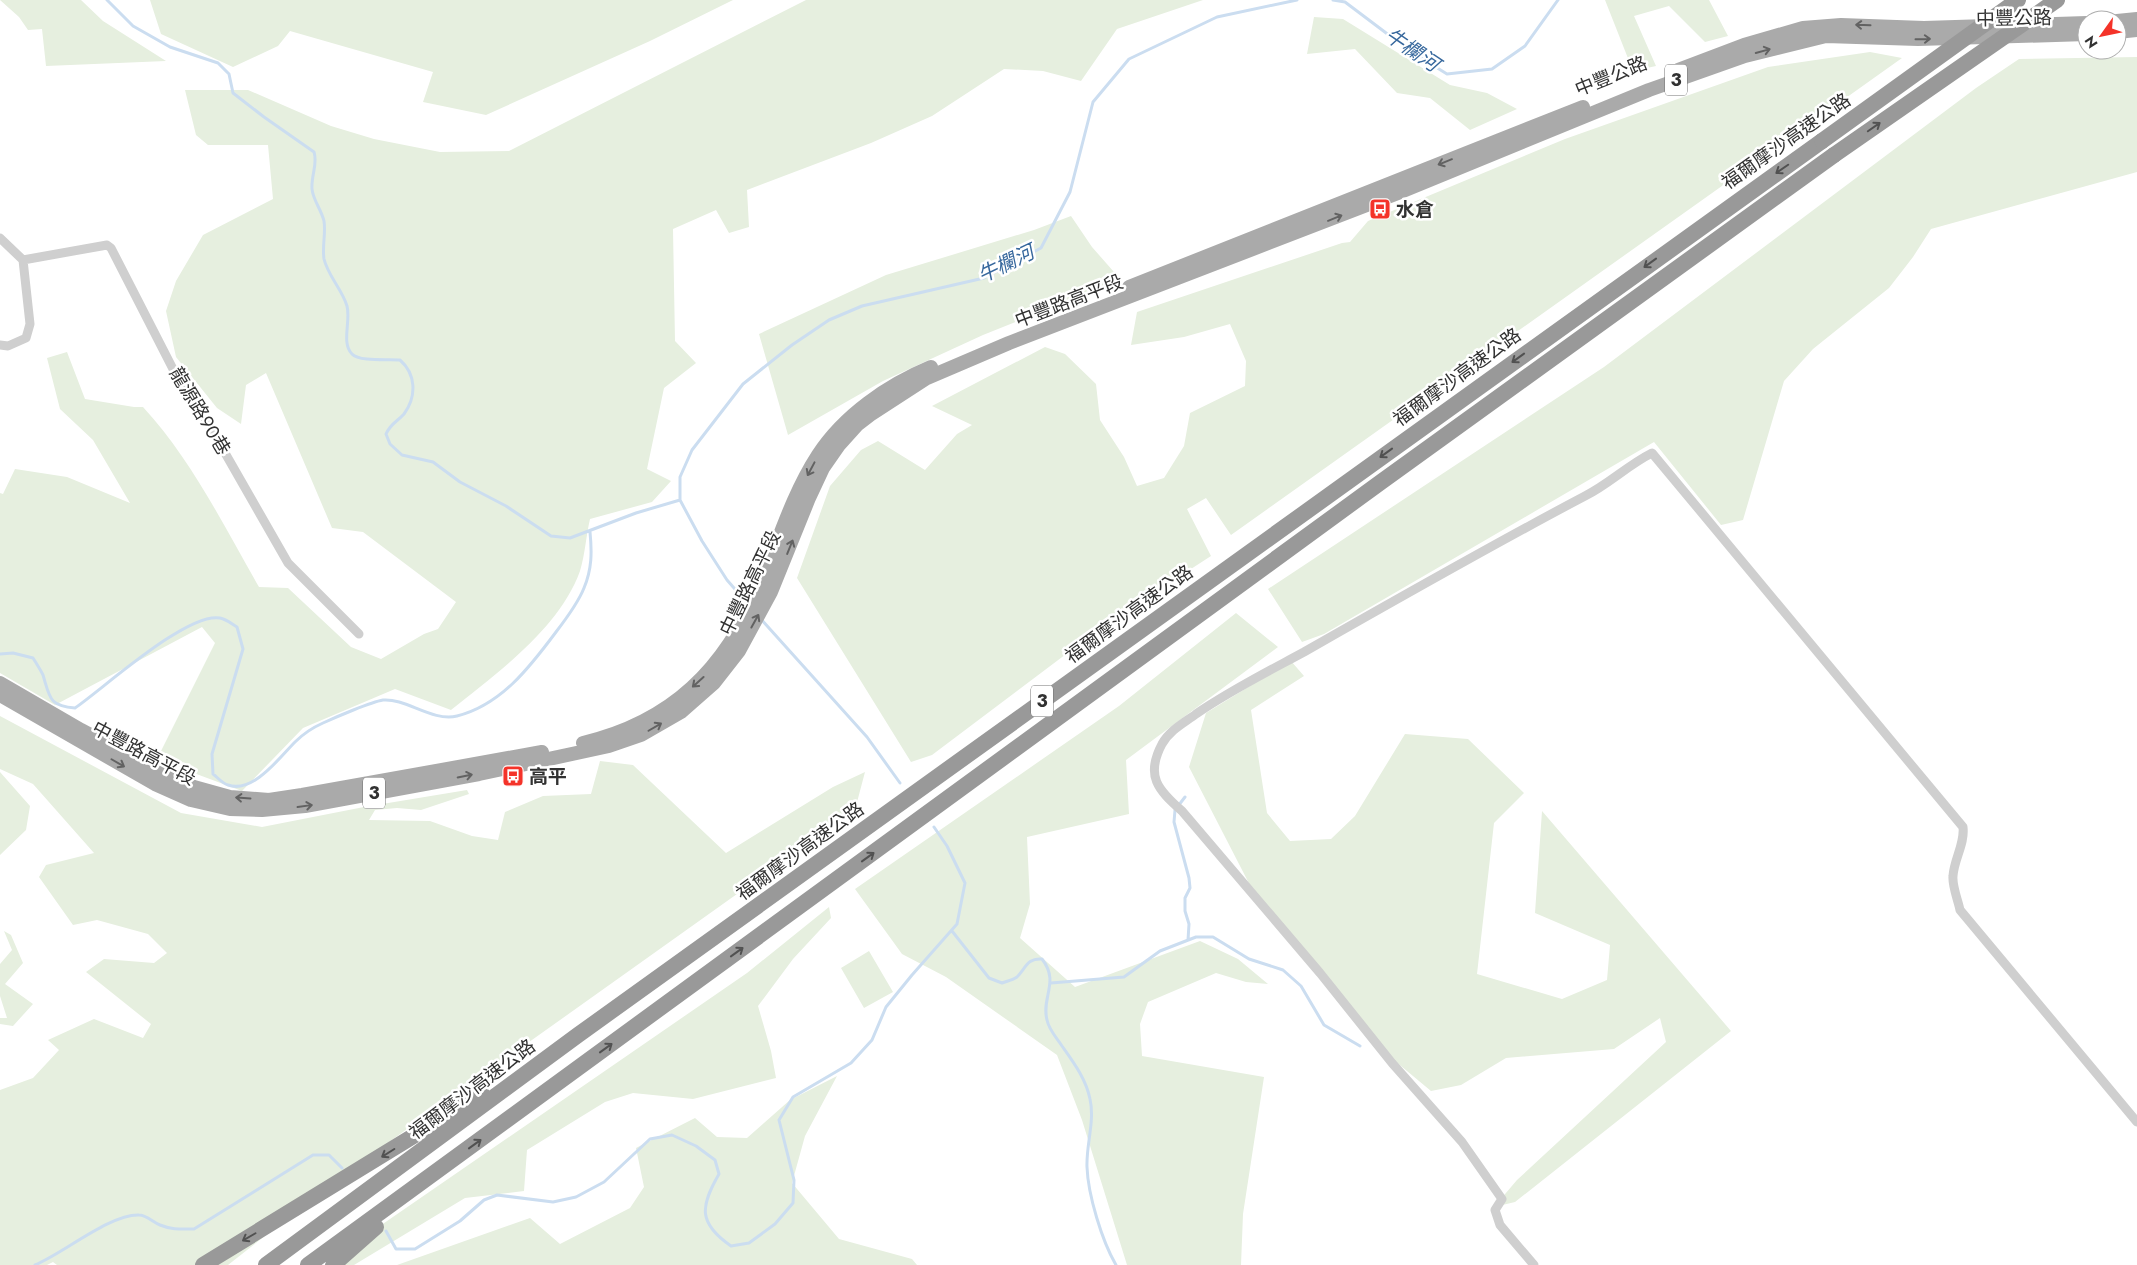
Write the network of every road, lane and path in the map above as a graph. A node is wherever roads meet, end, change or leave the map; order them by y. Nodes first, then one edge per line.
1 (2018, 0) edge
2 (2057, 0) edge
3 (2077, 24) edge
4 (1902, 33) junction
5 (2077, 34) edge
6 (1286, 232) joint
7 (0, 238) edge
8 (23, 260) junction
9 (4, 345) edge
10 (359, 634) dead end
11 (0, 683) edge
12 (0, 695) edge
13 (103, 747) junction
14 (578, 1035) junction
15 (2137, 1122) edge
16 (454, 1160) junction
17 (204, 1265) edge
18 (266, 1265) edge
19 (308, 1265) edge
20 (333, 1265) edge
21 (1534, 1265) edge

1 -> 14 highway, 福爾摩沙高速公路 / 3, bridge
16 -> 2 highway, 福爾摩沙高速公路 / 3, bridge
3 - 4 main road, 中豐公路 / 3
4 -> 5 main road, 中豐公路 / 3
4 - 6 main road, 中豐公路 / 3
6 - 13 main road, 中豐路高平段 / 3
7 - 8 street
8 - 9 street
8 - 10 street, 龍源路90巷
11 - 13 main road, 中豐路高平段 / 3
12 - 13 main road, 中豐路高平段 / 3
14 -> 17 highway
14 - 18 highway, 福爾摩沙高速公路 / 3
15 - 21 street
16 - 19 highway, 福爾摩沙高速公路 / 3
16 - 20 highway

